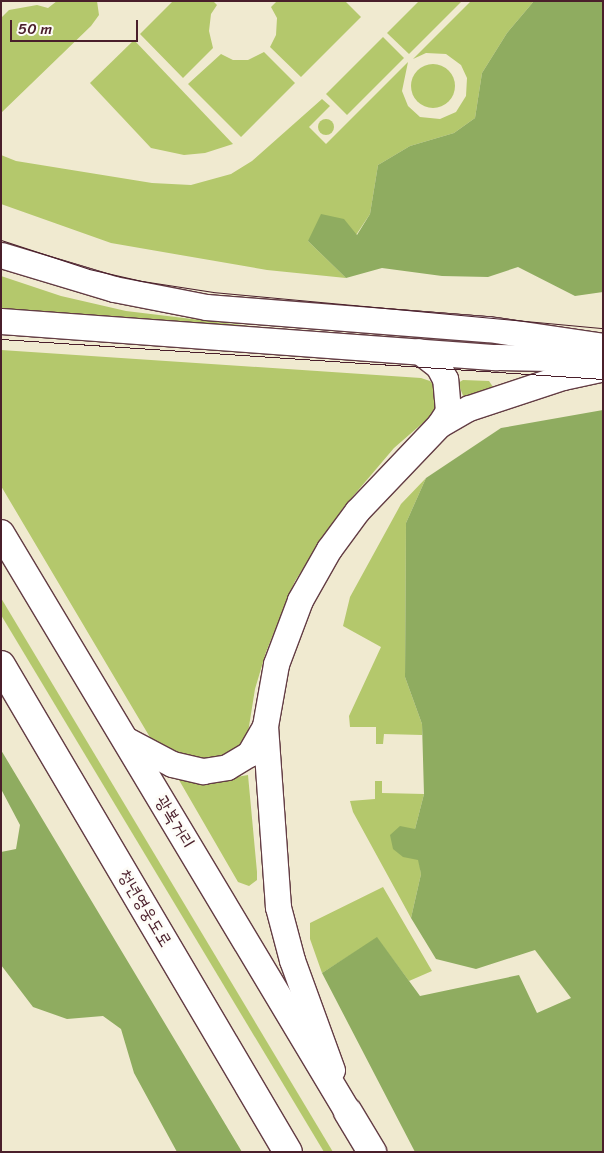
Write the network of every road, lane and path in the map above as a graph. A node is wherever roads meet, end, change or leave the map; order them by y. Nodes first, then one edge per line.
1 (1, 254) edge
2 (1, 321) edge
3 (603, 346) edge
4 (419, 351) junction
5 (603, 359) edge
6 (603, 368) edge
7 (439, 425) junction
8 (1, 533) edge
9 (1, 665) edge
10 (265, 726) junction
11 (125, 739) junction
12 (348, 1112) junction
13 (288, 1152) edge
14 (372, 1152) edge

1 - 3 main road
2 - 4 main road
4 - 5 main road
4 - 7 main road
6 - 7 main road
7 - 10 main road
8 - 11 highway, 광복거리
9 - 13 highway, 청년영웅도로
10 - 11 main road
10 - 12 main road
11 - 12 highway, 광복거리
12 - 14 highway

